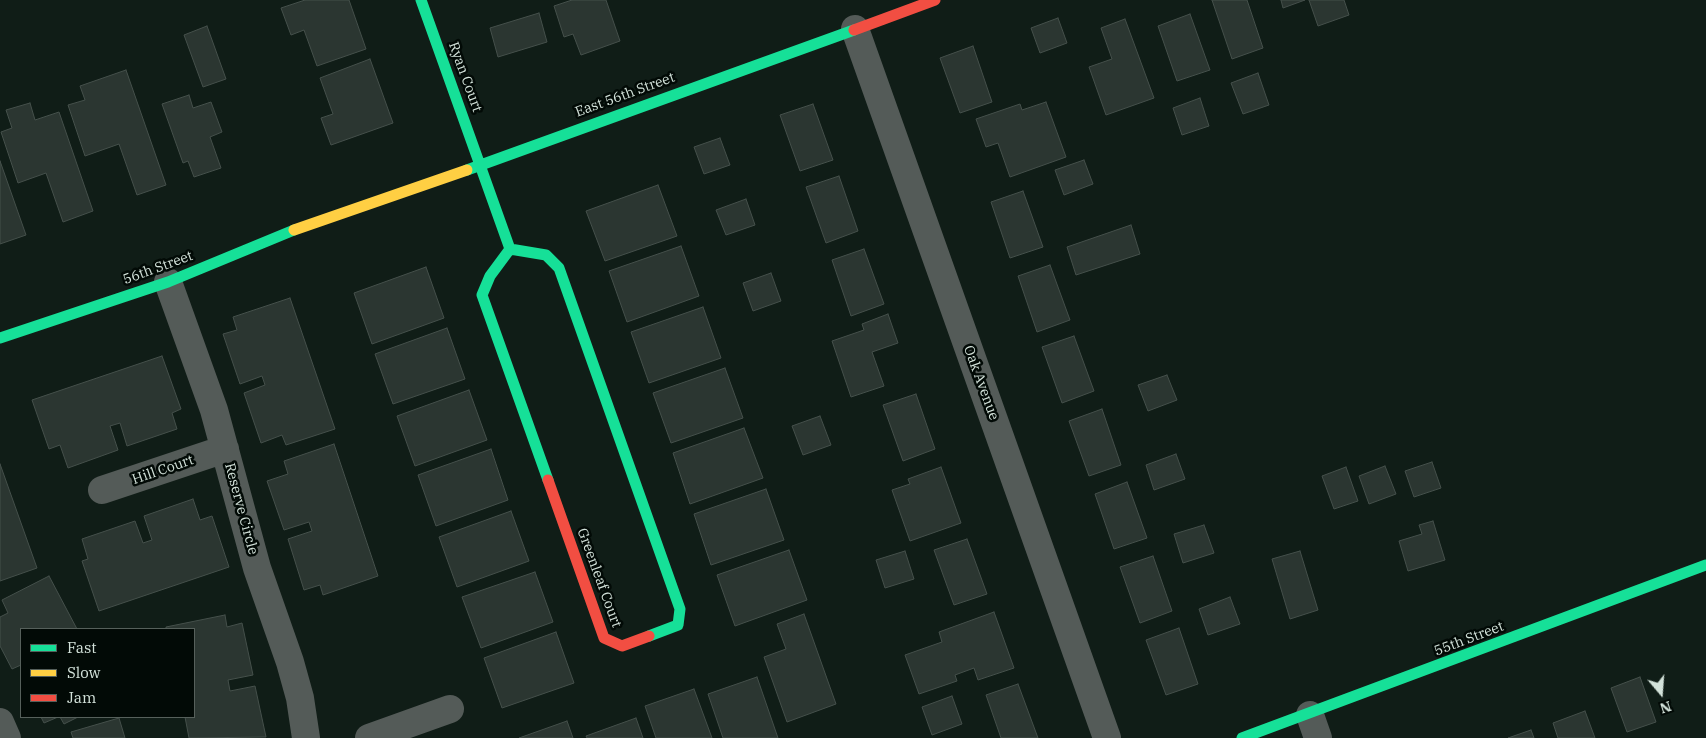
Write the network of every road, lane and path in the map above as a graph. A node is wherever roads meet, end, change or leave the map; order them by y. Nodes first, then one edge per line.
1 (421, 0) edge
2 (935, 0) edge
3 (855, 29) junction
4 (481, 164) junction
5 (324, 218) joint
6 (510, 248) junction
7 (168, 282) junction
8 (0, 338) edge
9 (225, 449) junction
10 (102, 490) dead end
11 (1706, 565) edge
12 (450, 709) dead end
13 (1314, 726) edge
14 (306, 738) edge
15 (369, 738) edge
16 (1107, 738) edge
17 (1242, 738) edge

1 - 4 street, Ryan Court
2 - 3 street, East 56th Street
3 - 4 street, East 56th Street
3 - 16 street, Oak Avenue
4 - 5 street, East 56th Street
4 - 6 street
5 - 7 street, 56th Street
6 - 6 street, Greenleaf Court
7 - 8 street, 56th Street
7 - 9 street, Reserve Circle
9 - 10 street, Hill Court
9 - 14 street, Reserve Circle
11 - 13 street, 55th Street
12 - 15 street
13 - 17 street, 55th Street

